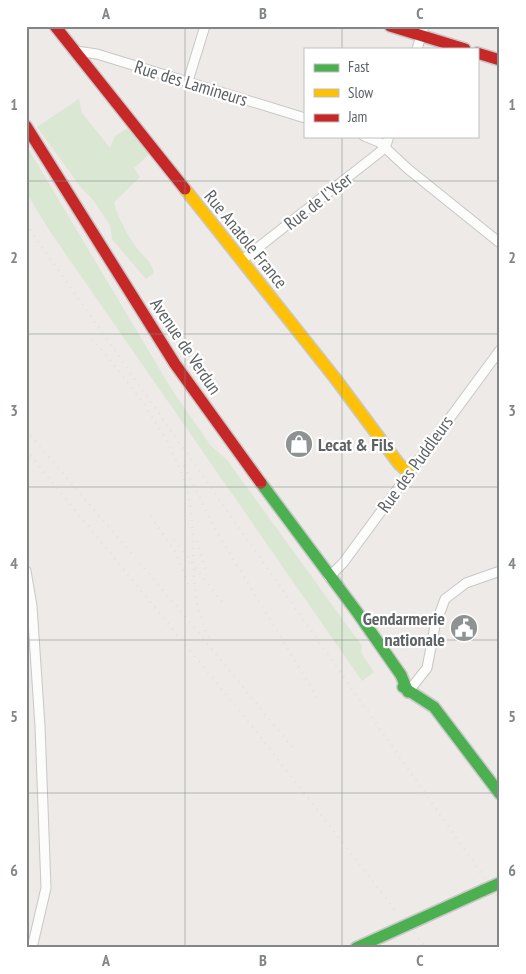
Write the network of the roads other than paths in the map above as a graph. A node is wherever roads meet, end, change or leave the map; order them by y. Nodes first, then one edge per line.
1 (55, 26) edge
2 (205, 26) edge
3 (390, 26) edge
4 (423, 31) edge
5 (417, 48) edge
6 (462, 48) edge
7 (76, 51) junction
8 (478, 53) edge
9 (500, 60) edge
10 (188, 81) junction
11 (304, 118) edge
12 (26, 126) edge
13 (369, 138) edge
14 (388, 138) edge
15 (386, 148) junction
16 (500, 243) edge
17 (241, 261) junction
18 (500, 350) edge
19 (409, 472) junction
20 (500, 570) edge
21 (26, 571) edge
22 (329, 577) junction
23 (408, 692) junction
24 (500, 794) edge
25 (500, 883) edge
26 (32, 948) edge
27 (356, 948) edge

1 - 7 main road, Rue Anatole France
2 - 10 street
3 - 4 main road
4 - 5 street
4 - 6 main road
7 - 10 street, Rue des Lamineurs
7 - 17 main road, Rue Anatole France
8 - 9 main road
10 - 11 street, Rue des Lamineurs
12 - 22 main road, Avenue de Verdun
13 - 15 street
14 - 15 street
15 - 16 street
15 - 17 street, Rue de l'Yser
17 - 19 main road, Rue Anatole France
18 - 19 street, Rue des Puddleurs
19 - 22 street, Rue des Puddleurs
20 - 23 street
21 - 26 street
22 - 23 main road, Avenue de Verdun
23 - 24 main road, Avenue de Verdun
25 - 27 main road, bridge

